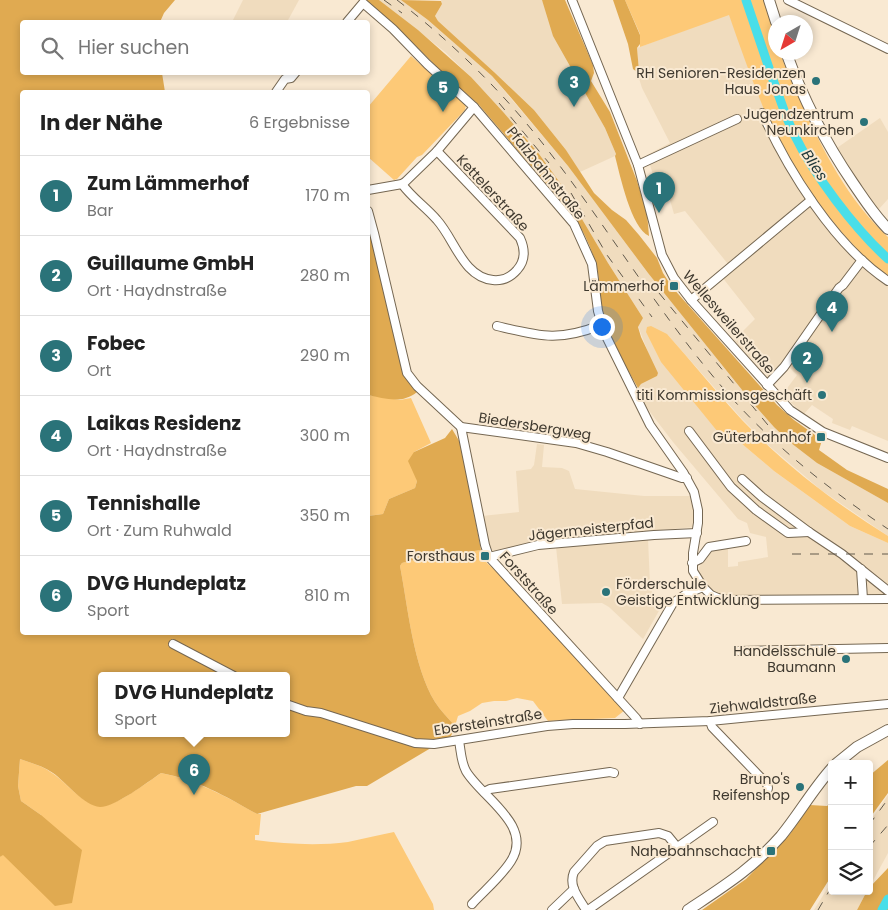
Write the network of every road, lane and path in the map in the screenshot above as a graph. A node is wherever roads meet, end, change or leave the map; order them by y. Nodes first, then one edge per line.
1 (572, 0) edge
2 (769, 0) edge
3 (788, 0) edge
4 (774, 15) edge
5 (349, 20) edge
6 (888, 49) edge
7 (789, 60) edge
8 (294, 75) edge
9 (277, 90) edge
10 (474, 107) junction
11 (762, 112) dead end
12 (737, 120) dead end
13 (436, 151) junction
14 (638, 165) junction
15 (402, 184) junction
16 (370, 190) edge
17 (811, 200) junction
18 (370, 223) edge
19 (888, 229) edge
20 (862, 260) junction
21 (888, 281) edge
22 (692, 300) junction
23 (601, 325) junction
24 (497, 326) dead end
25 (766, 385) junction
26 (461, 427) junction
27 (689, 431) dead end
28 (888, 458) edge
29 (687, 478) junction
30 (742, 479) dead end
31 (809, 532) junction
32 (697, 533) junction
33 (746, 542) dead end
34 (489, 557) junction
35 (692, 563) junction
36 (861, 569) junction
37 (703, 587) junction
38 (888, 591) edge
39 (862, 599) junction
40 (888, 599) edge
41 (173, 644) dead end
42 (888, 648) edge
43 (739, 651) dead end
44 (226, 672) edge
45 (618, 698) junction
46 (888, 704) edge
47 (290, 705) edge
48 (710, 721) junction
49 (640, 724) junction
50 (888, 730) edge
51 (459, 741) junction
52 (841, 760) edge
53 (828, 773) edge
54 (614, 774) dead end
55 (484, 792) junction
56 (767, 792) dead end
57 (714, 822) dead end
58 (677, 847) junction
59 (574, 888) junction
60 (472, 904) dead end
61 (552, 910) edge
62 (587, 910) edge
63 (688, 910) edge

1 - 14 street, Wellesweilerstraße
2 - 4 main road
3 - 6 street
5 - 10 street, Pfalzbahnstraße
7 - 19 main road
8 - 9 street
10 - 13 street
10 - 23 street, Pfalzbahnstraße
11 - 17 street
12 - 14 street
13 - 15 street
13 - 15 street, Kettelerstraße
14 - 22 street, Wellesweilerstraße
15 - 16 street
17 - 20 street
17 - 22 street
18 - 26 street, Biedersbergweg
20 - 21 street
20 - 25 street
22 - 25 street, Wellesweilerstraße
23 - 24 street
23 - 29 street, Pfalzbahnstraße
25 - 28 street, Wellesweilerstraße
26 - 29 street, Biedersbergweg
26 - 34 street, Forststraße
27 - 31 street
29 - 32 street, Pfalzbahnstraße
30 - 31 street
31 - 36 street
32 - 34 street, Jägermeisterpfad
32 - 35 street, Pfalzbahnstraße
33 - 35 street
34 - 45 street, Forststraße
35 - 37 street
36 - 38 street
36 - 39 street
37 - 39 street
37 - 45 street
39 - 40 street
41 - 44 street
42 - 43 street
45 - 49 street, Forststraße
46 - 48 street, Ziehwaldstraße
47 - 51 street, Ebersteinstraße
48 - 49 street, Ziehwaldstraße
48 - 56 street
49 - 51 street, Ebersteinstraße
50 - 52 main road
51 - 55 street
53 - 63 main road
54 - 55 street
55 - 60 street
57 - 58 street
58 - 59 street
58 - 62 street
59 - 61 street
59 - 62 street

